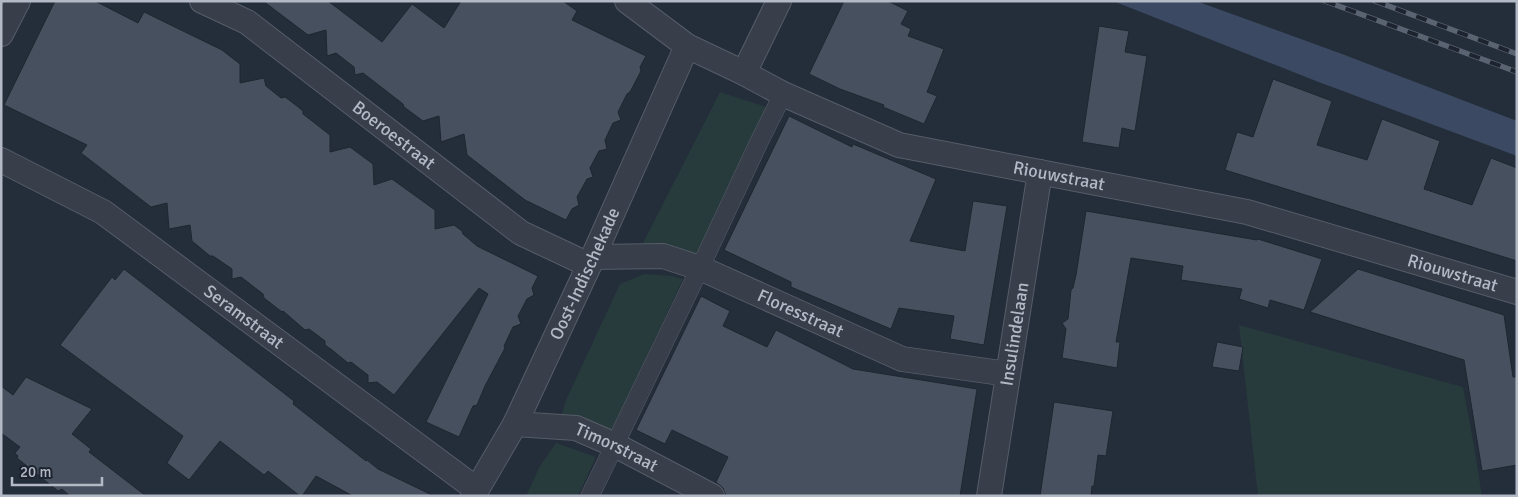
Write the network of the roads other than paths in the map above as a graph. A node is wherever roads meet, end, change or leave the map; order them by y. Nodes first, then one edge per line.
1 (18, 1) edge
2 (202, 1) edge
3 (627, 1) edge
4 (779, 1) edge
5 (1, 34) edge
6 (687, 46) junction
7 (744, 73) junction
8 (783, 94) junction
9 (1, 160) edge
10 (1040, 172) junction
11 (591, 261) junction
12 (700, 268) junction
13 (1517, 292) edge
14 (1008, 374) junction
15 (515, 424) junction
16 (614, 445) junction
17 (474, 492) edge
18 (590, 496) edge
19 (712, 496) edge
20 (988, 496) edge

1 - 5 street
2 - 11 street, Boeroestraat
3 - 6 street, Riouwstraat
4 - 7 street
6 - 7 street, Riouwstraat
6 - 11 street, Oost-Indischekade
7 - 8 street, Riouwstraat
8 - 10 street, Riouwstraat
8 - 12 street
9 - 17 street, Seramstraat
10 - 13 street, Riouwstraat
10 - 14 street, Insulindelaan
11 - 12 street, Floresstraat
11 - 15 street, Oost-Indischekade
12 - 14 street, Floresstraat
12 - 16 street
14 - 20 street, Insulindelaan
15 - 16 street, Timorstraat
15 - 17 street, Oost-Indischekade
16 - 18 street
16 - 19 street, Timorstraat

